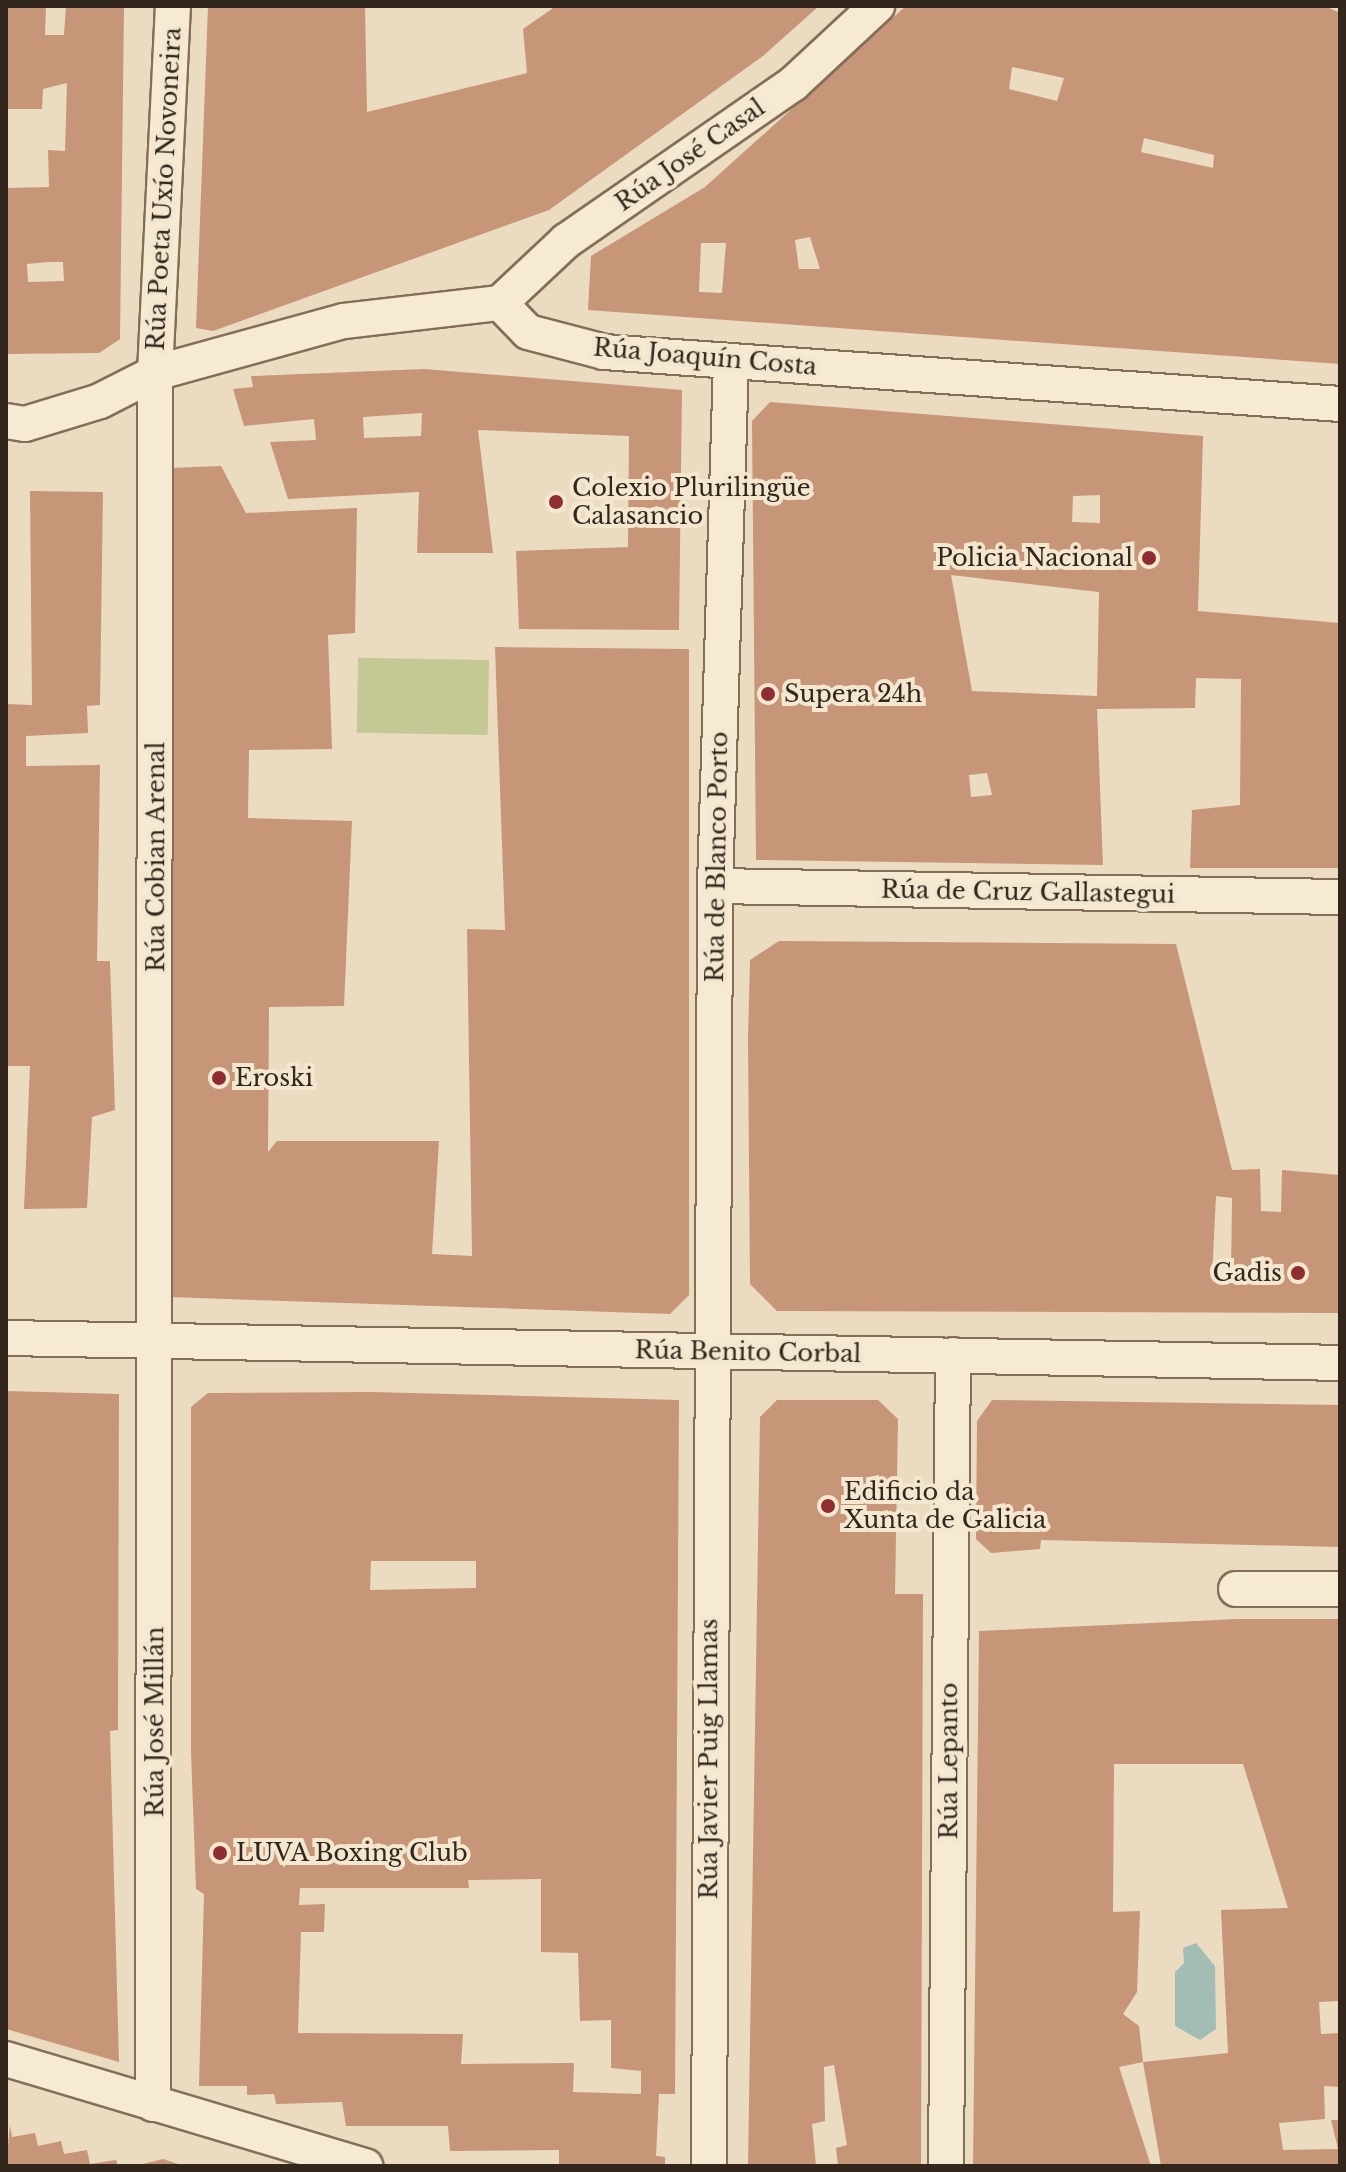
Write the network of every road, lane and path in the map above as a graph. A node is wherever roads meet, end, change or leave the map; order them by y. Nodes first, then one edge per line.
1 (173, 6) edge
2 (877, 6) edge
3 (500, 303) junction
4 (731, 362) junction
5 (155, 373) junction
6 (1340, 404) edge
7 (6, 421) edge
8 (715, 886) junction
9 (1340, 897) edge
10 (6, 1338) edge
11 (157, 1341) junction
12 (713, 1352) junction
13 (953, 1355) junction
14 (1340, 1363) edge
15 (1236, 1589) dead end
16 (1340, 1589) edge
17 (6, 2059) edge
18 (153, 2104) junction
19 (365, 2166) edge
20 (709, 2166) edge
21 (946, 2166) edge

1 - 5 street, Rúa Poeta Uxío Novoneira
2 - 3 street, Rúa José Casal
3 - 4 street, Rúa Joaquín Costa
3 - 5 street
4 - 6 street, Rúa Joaquín Costa
4 - 8 street, Rúa de Blanco Porto
5 - 7 street
5 - 11 street, Rúa Cobian Arenal
8 - 9 street, Rúa de Cruz Gallastegui
8 - 12 street, Rúa de Blanco Porto
10 - 11 street, Rúa Benito Corbal
11 - 12 street, Rúa Benito Corbal
11 - 18 street, Rúa José Millán
12 - 13 street, Rúa Benito Corbal
12 - 20 street, Rúa Javier Puig Llamas
13 - 14 street, Rúa Benito Corbal
13 - 21 street, Rúa Lepanto
15 - 16 street
17 - 18 street
18 - 19 street

